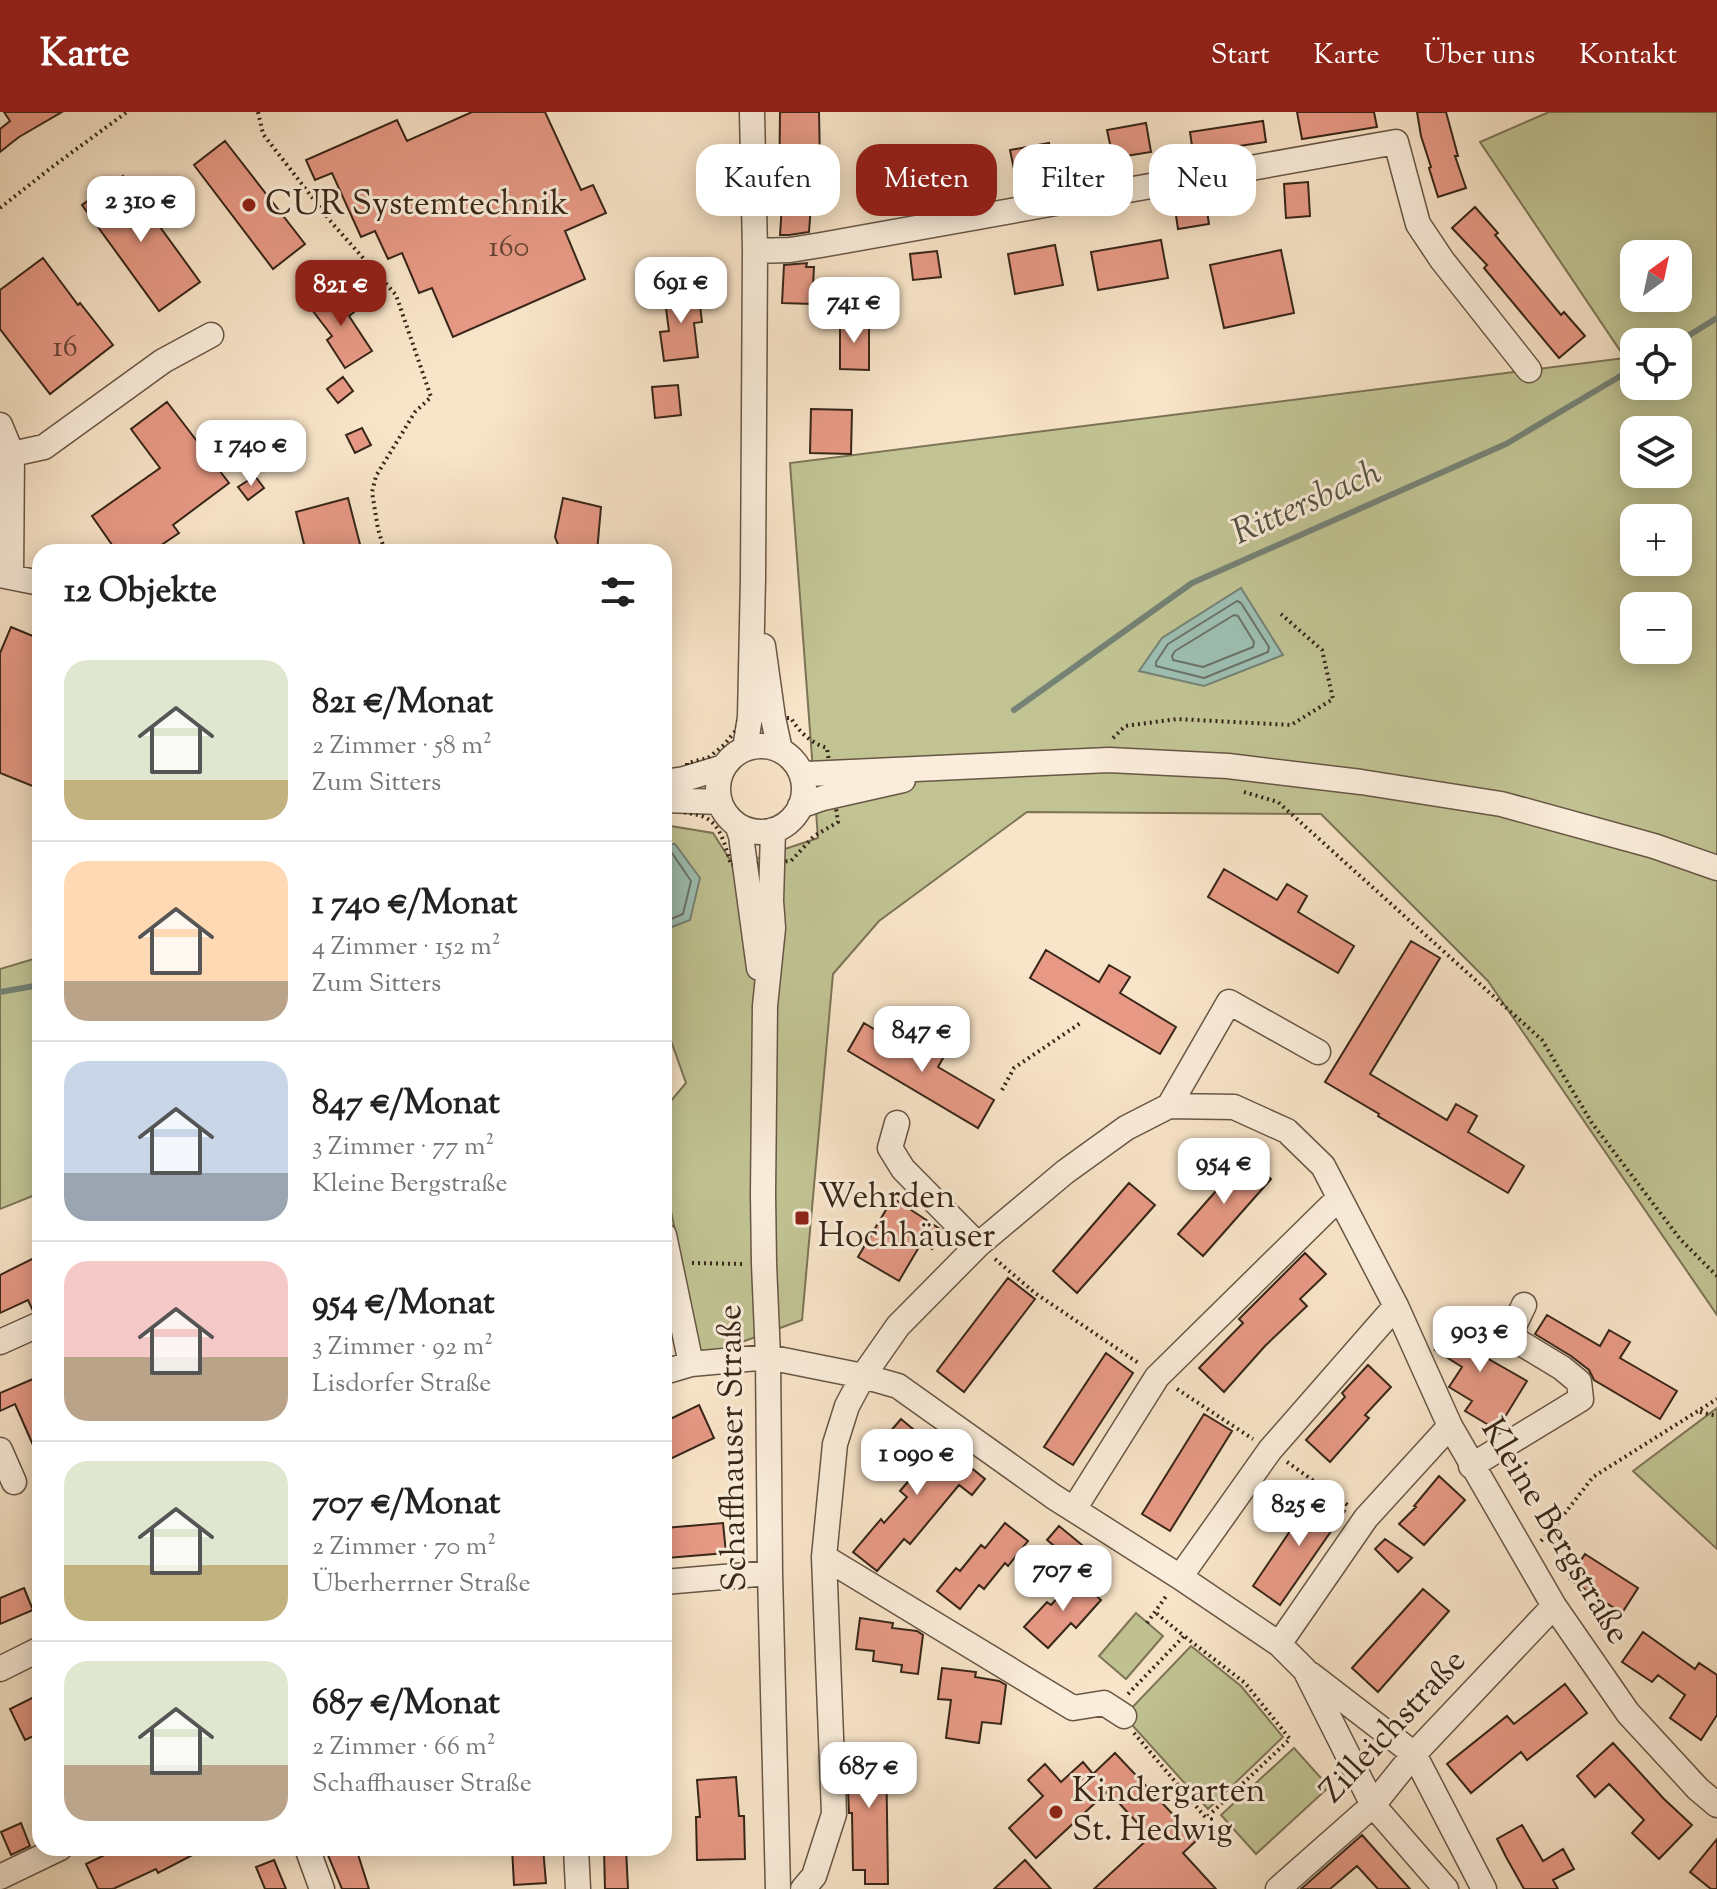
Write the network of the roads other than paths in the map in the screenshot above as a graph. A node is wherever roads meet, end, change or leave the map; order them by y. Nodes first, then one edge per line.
1 (752, 112) edge
2 (755, 251) junction
3 (211, 335) dead end
4 (1529, 370) dead end
5 (0, 425) edge
6 (12, 454) junction
7 (6, 576) edge
8 (32, 581) edge
9 (762, 718) junction
10 (745, 749) junction
11 (780, 750) junction
12 (724, 767) junction
13 (800, 771) junction
14 (832, 784) junction
15 (676, 790) edge
16 (720, 802) junction
17 (800, 806) junction
18 (737, 825) junction
19 (773, 830) junction
20 (1717, 868) edge
21 (765, 1006) junction
22 (1318, 1052) dead end
23 (1169, 1106) junction
24 (897, 1123) dead end
25 (1339, 1198) junction
26 (978, 1245) junction
27 (672, 1272) edge
28 (1524, 1305) dead end
29 (1396, 1306) junction
30 (32, 1328) edge
31 (0, 1342) edge
32 (768, 1357) junction
33 (691, 1364) junction
34 (672, 1370) edge
35 (863, 1376) junction
36 (1450, 1426) junction
37 (0, 1450) edge
38 (1471, 1466) junction
39 (14, 1482) dead end
40 (1074, 1509) junction
41 (824, 1557) junction
42 (770, 1573) junction
43 (1180, 1577) junction
44 (672, 1581) edge
45 (1554, 1606) junction
46 (1279, 1644) junction
47 (32, 1653) edge
48 (0, 1669) edge
49 (1305, 1670) junction
50 (1119, 1713) road end
51 (1414, 1754) junction
52 (1373, 1805) junction
53 (1717, 1805) edge
54 (43, 1856) edge
55 (310, 1856) edge
56 (576, 1856) edge
57 (0, 1877) edge
58 (322, 1889) edge
59 (578, 1889) edge
60 (778, 1889) edge
61 (803, 1889) edge
62 (1278, 1889) edge
63 (1446, 1889) edge
64 (1484, 1889) edge

1 - 2 street
2 - 4 street
2 - 9 street
3 - 6 street
5 - 6 street
6 - 7 street
7 - 8 street
9 - 10 street
9 - 11 street
10 - 11 street
10 - 12 street
11 - 13 street
12 - 15 street
12 - 16 street
13 - 14 street
13 - 17 street
14 - 17 street
14 - 20 street
15 - 16 street
16 - 18 street
17 - 19 street
18 - 19 street
18 - 21 street, Schaffhauser Straße
19 - 21 street, Schaffhauser Straße
21 - 32 street, Schaffhauser Straße
22 - 23 street
23 - 25 street, Kleine Bergstraße
23 - 26 street, Kleine Bergstraße
24 - 26 street
25 - 29 street, Kleine Bergstraße
25 - 40 street
26 - 35 street, Kleine Bergstraße
27 - 33 street
28 - 38 street
29 - 36 street, Kleine Bergstraße
29 - 43 street
30 - 31 street
32 - 33 street
32 - 35 street
32 - 42 street, Schaffhauser Straße
33 - 34 street
35 - 40 street
35 - 41 street, Kleine Bergstraße
36 - 38 street, Kleine Bergstraße
36 - 46 street
37 - 39 street
38 - 45 street, Kleine Bergstraße
40 - 43 street
41 - 50 street
41 - 61 street
42 - 44 street
42 - 60 street, Schaffhauser Straße
43 - 46 street
45 - 51 street, Zilleichstraße
45 - 53 street, Kleine Bergstraße
46 - 49 street
47 - 48 street
49 - 51 street
49 - 52 street
51 - 52 street, Zilleichstraße
51 - 64 street
52 - 62 street, Zilleichstraße
52 - 63 street
54 - 57 street
55 - 58 street
56 - 59 street

